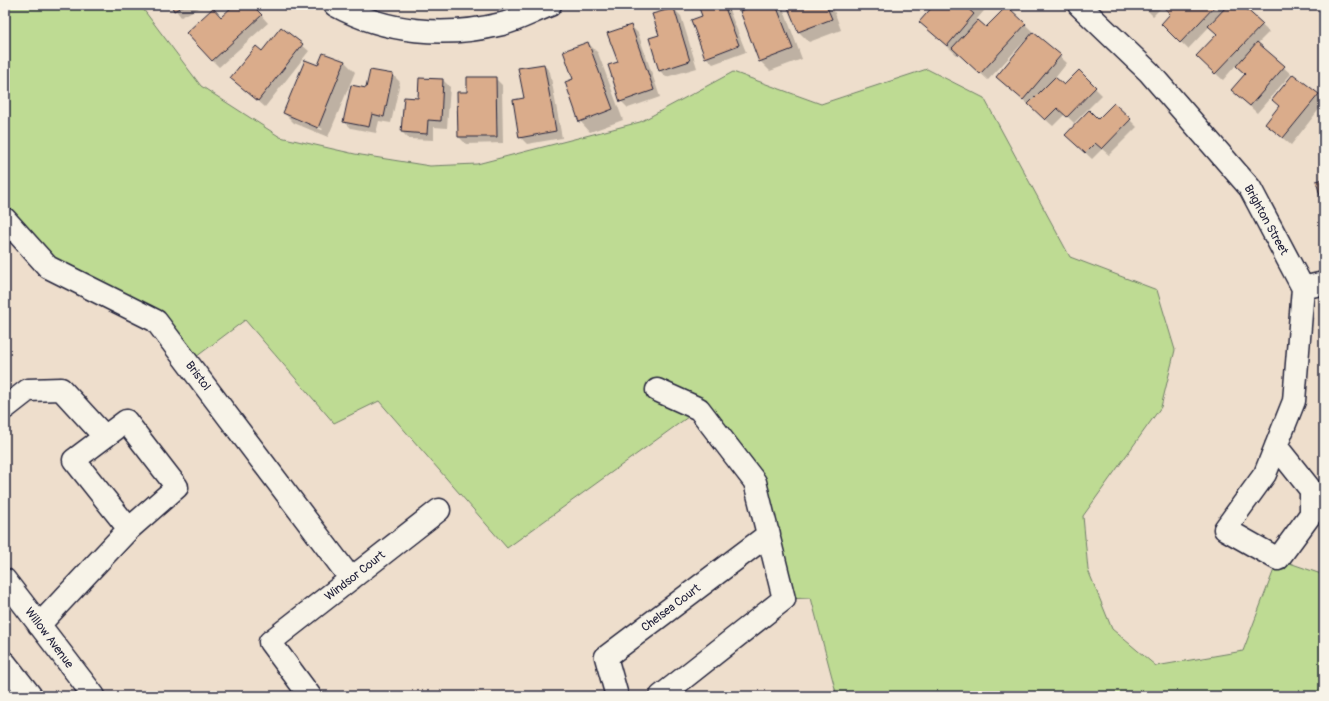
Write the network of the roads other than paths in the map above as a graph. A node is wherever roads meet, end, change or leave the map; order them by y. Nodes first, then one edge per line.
1 (335, 5) edge
2 (550, 5) edge
3 (1079, 5) edge
4 (5, 219) edge
5 (1314, 286) edge
6 (657, 390) dead end
7 (5, 408) edge
8 (105, 437) junction
9 (1276, 446) junction
10 (439, 510) dead end
11 (130, 529) junction
12 (768, 534) junction
13 (351, 579) junction
14 (5, 580) edge
15 (39, 625) junction
16 (5, 663) edge
17 (30, 696) edge
18 (94, 696) edge
19 (310, 696) edge
20 (617, 696) edge
21 (661, 696) edge

1 - 2 street
3 - 5 street, Brighton Street
4 - 13 street, Bristol
5 - 9 street, Brighton Street
6 - 12 street
7 - 8 street
8 - 11 street
8 - 11 street
9 - 9 street, Brighton Street
10 - 13 street, Windsor Court
11 - 15 street
12 - 20 street, Chelsea Court
12 - 21 street
13 - 19 street, Windsor Court
14 - 15 street, Willow Avenue
15 - 18 street, Willow Avenue
16 - 17 street

